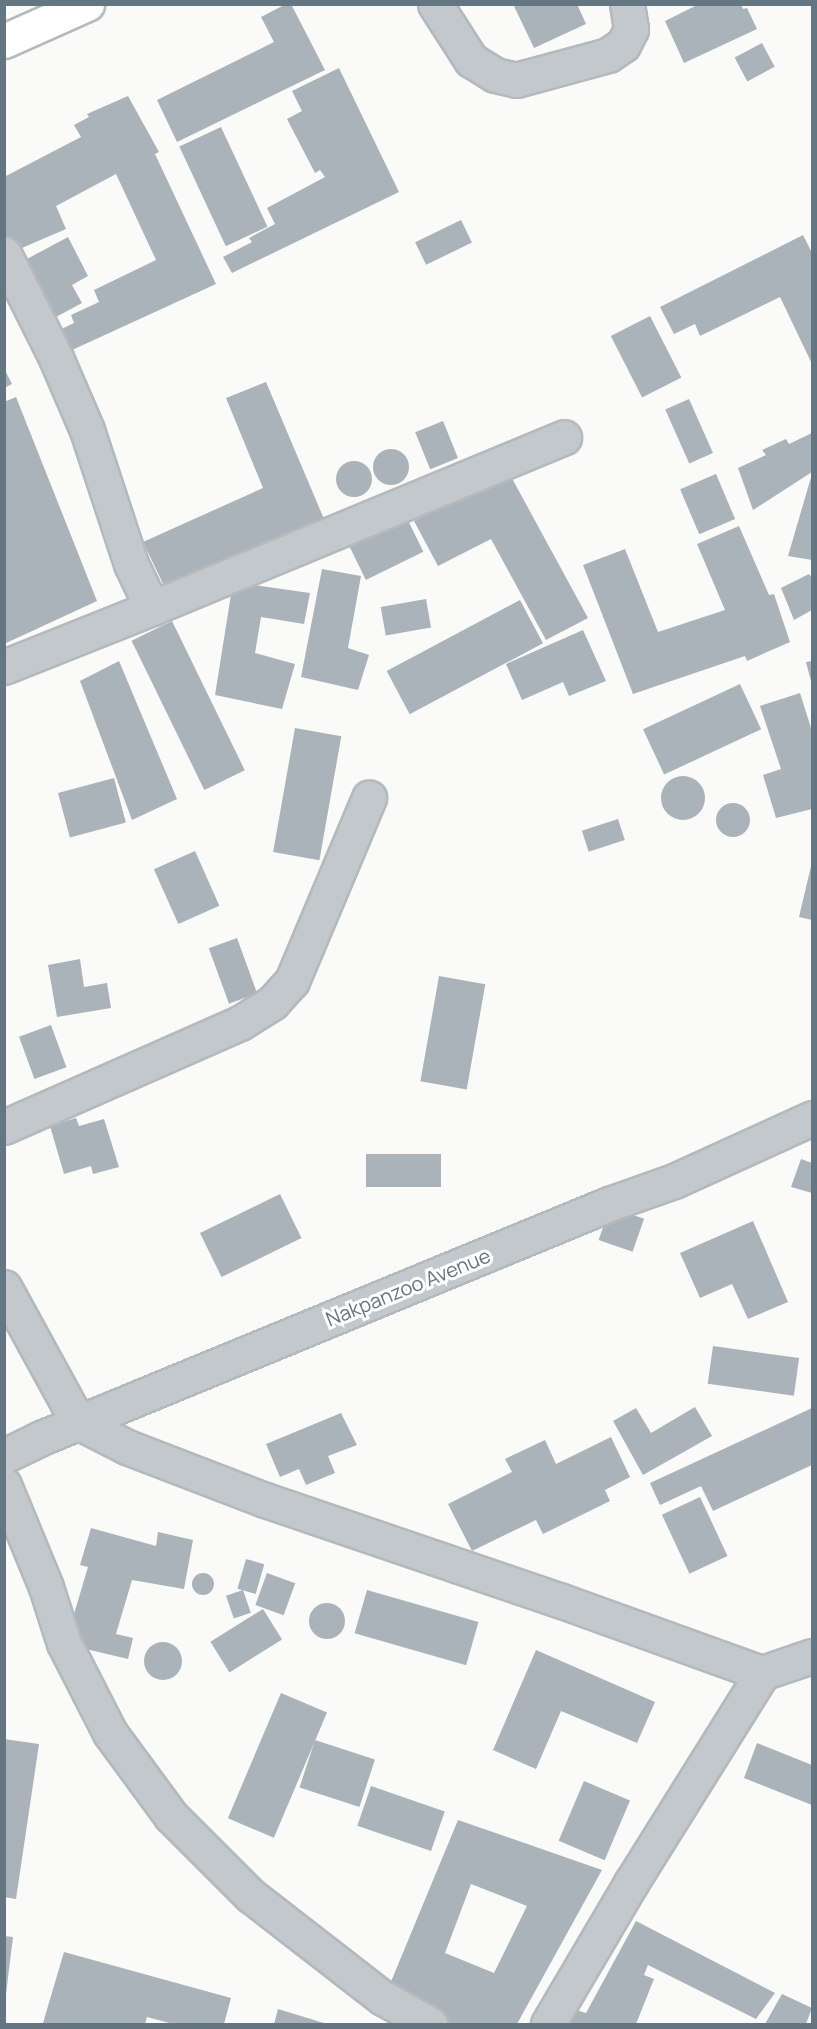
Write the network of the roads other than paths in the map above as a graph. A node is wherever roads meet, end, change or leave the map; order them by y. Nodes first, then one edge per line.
1 (87, 4) edge
2 (435, 4) edge
3 (627, 4) edge
4 (4, 41) edge
5 (4, 254) edge
6 (564, 437) dead end
7 (152, 608) junction
8 (4, 668) edge
9 (369, 798) dead end
10 (813, 1118) edge
11 (4, 1127) edge
12 (4, 1287) edge
13 (78, 1422) junction
14 (4, 1456) edge
15 (4, 1485) edge
16 (813, 1656) edge
17 (762, 1673) junction
18 (430, 2025) edge
19 (548, 2025) edge

1 - 4 highway
2 - 3 street
5 - 7 street
6 - 7 street
7 - 8 street
9 - 11 street
10 - 13 street, Nakpanzoo Avenue
12 - 13 street
13 - 14 street, Nakpanzoo Avenue
13 - 17 street
15 - 18 street
16 - 17 street
17 - 19 street

